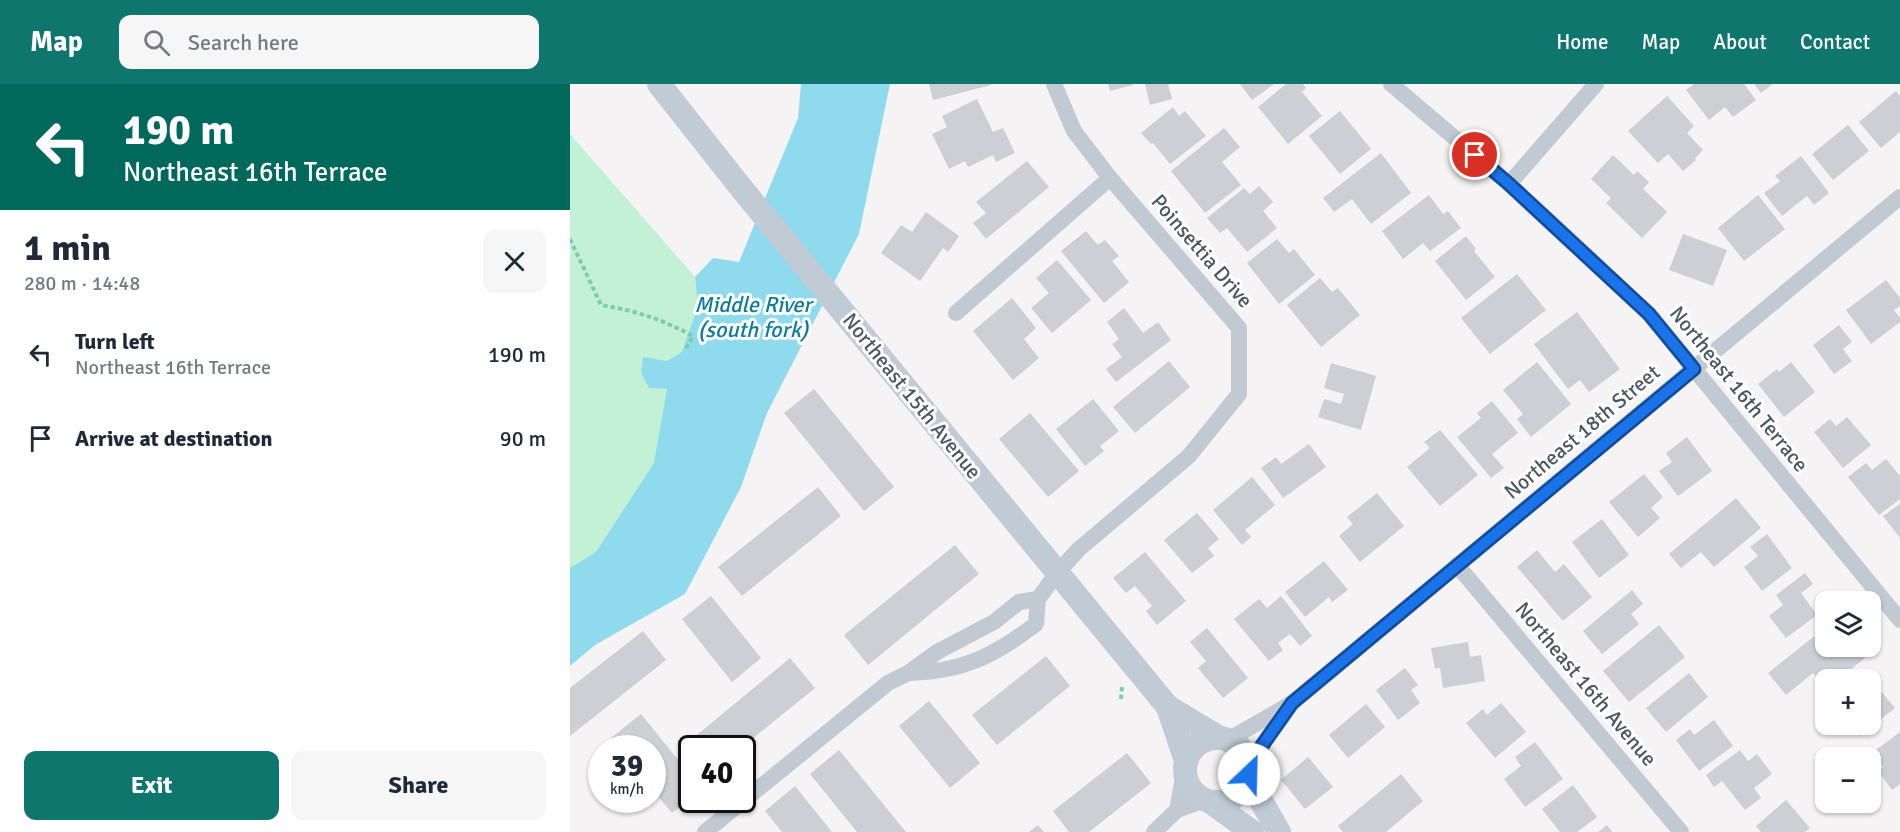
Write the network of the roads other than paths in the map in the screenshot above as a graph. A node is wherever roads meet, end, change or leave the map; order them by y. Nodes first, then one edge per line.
1 (659, 84) edge
2 (1054, 84) edge
3 (1391, 84) edge
4 (1596, 84) edge
5 (1110, 178) junction
6 (1509, 184) junction
7 (1900, 197) edge
8 (956, 313) dead end
9 (1694, 369) junction
10 (1457, 565) junction
11 (1057, 573) junction
12 (1038, 599) junction
13 (1900, 620) edge
14 (908, 673) junction
15 (1292, 703) junction
16 (1168, 707) junction
17 (1224, 739) junction
18 (1185, 767) junction
19 (1249, 769) junction
20 (1208, 801) junction
21 (1177, 810) junction
22 (705, 832) edge
23 (1154, 832) edge
24 (1252, 832) edge
25 (1279, 832) edge
26 (1681, 832) edge

1 - 11 street, Northeast 15th Avenue
2 - 5 street, Poinsettia Drive
3 - 6 street, Northeast 16th Terrace
4 - 6 street
5 - 8 street
5 - 11 street, Poinsettia Drive
6 - 9 street, Northeast 16th Terrace
7 - 9 street, Northeast 18th Street
9 - 10 street, Northeast 18th Street
9 - 13 street, Northeast 16th Terrace
10 - 15 street, Northeast 18th Street
10 - 26 street, Northeast 16th Avenue
11 - 12 street, Poinsettia Drive
11 - 16 street, Northeast 15th Avenue
12 - 14 street
12 - 14 street
14 - 22 street
15 - 17 street, Northeast 18th Street
15 - 19 street, Northeast 18th Street
16 - 17 street, Northeast 15th Avenue
16 - 18 street, Northeast 15th Avenue
17 - 18 street
17 - 19 street
18 - 20 street
18 - 21 street
19 - 20 street
19 - 25 street
20 - 21 street
20 - 24 street
21 - 23 street

